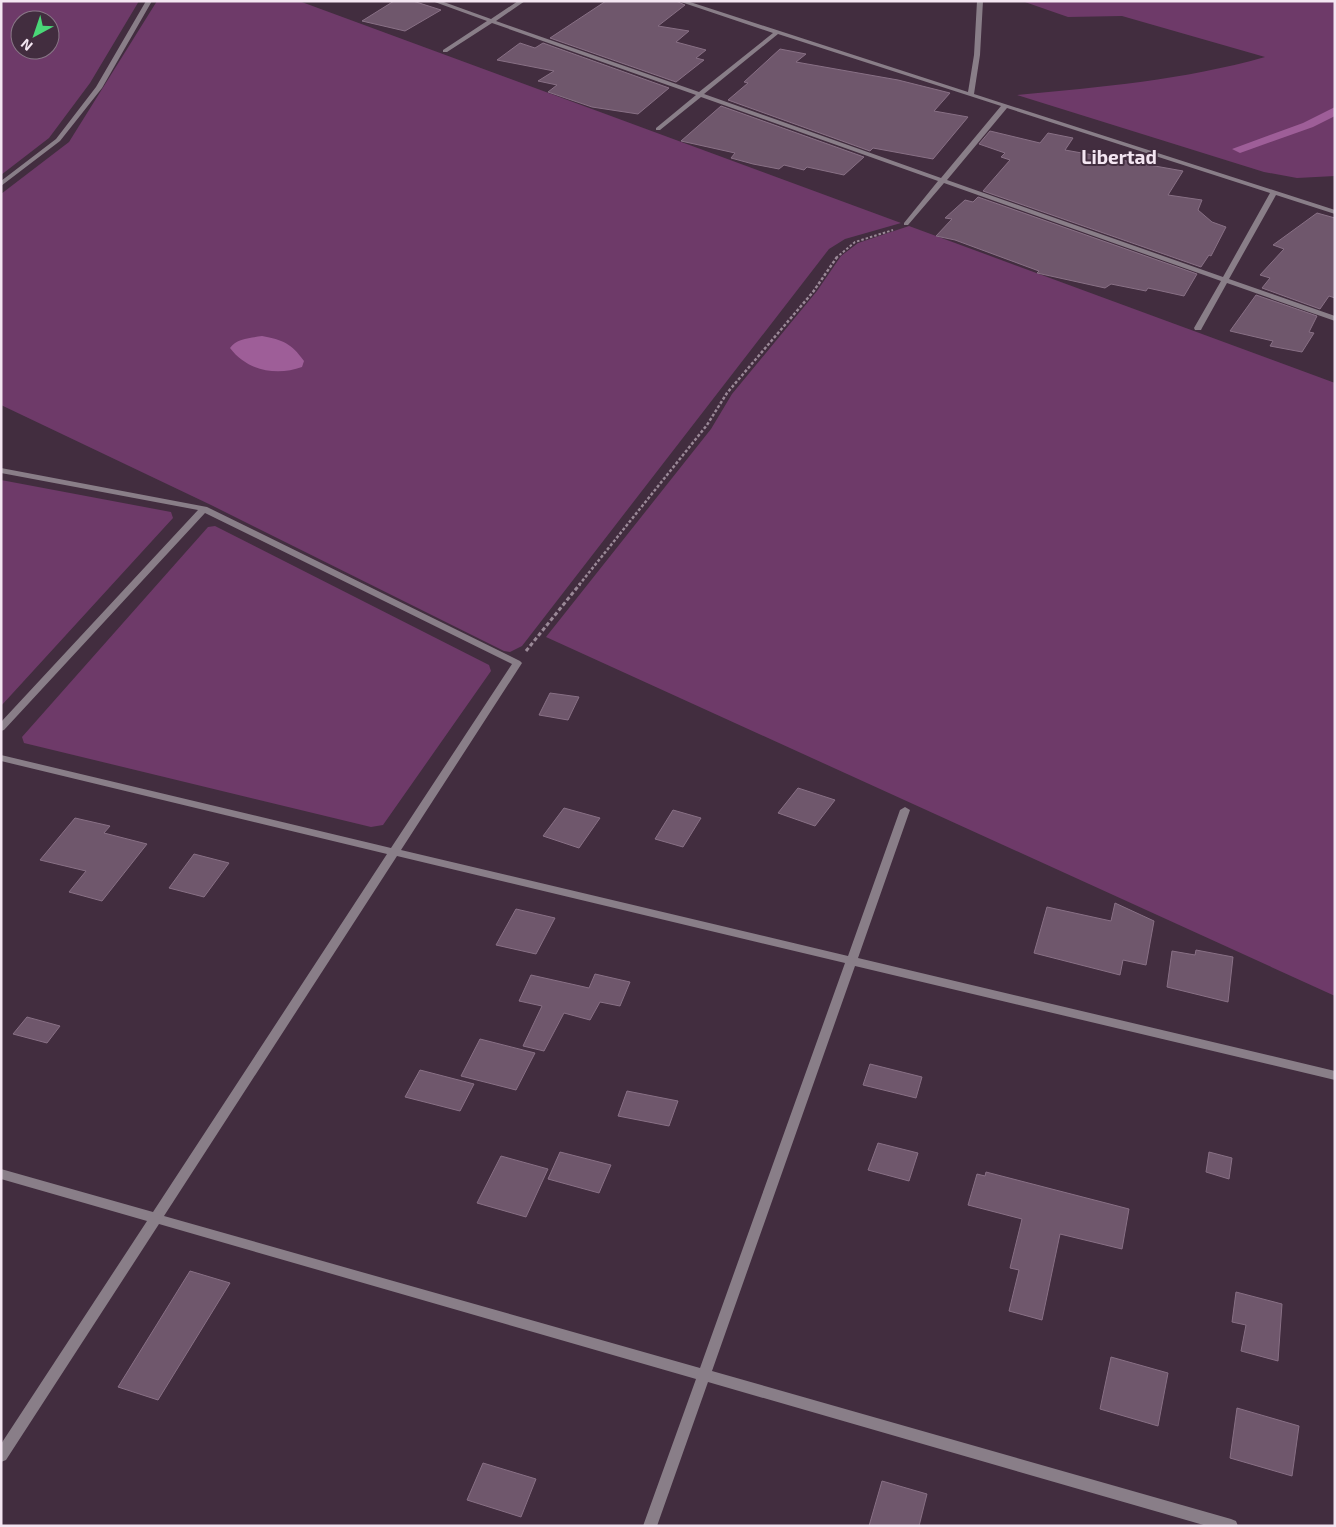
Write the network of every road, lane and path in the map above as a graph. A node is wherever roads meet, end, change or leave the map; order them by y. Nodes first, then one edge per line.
1 (149, 1) edge
2 (435, 1) edge
3 (522, 1) edge
4 (681, 1) edge
5 (980, 1) edge
6 (491, 21) junction
7 (777, 32) junction
8 (445, 51) dead end
9 (700, 95) junction
10 (971, 95) junction
11 (1005, 106) junction
12 (658, 129) dead end
13 (942, 180) junction
14 (1, 184) edge
15 (1274, 192) junction
16 (1335, 212) edge
17 (906, 224) joint
18 (1225, 280) junction
19 (1335, 319) edge
20 (1198, 328) dead end
21 (1, 470) edge
22 (204, 509) junction
23 (517, 663) junction
24 (1, 728) edge
25 (1, 758) edge
26 (905, 810) dead end
27 (393, 851) junction
28 (851, 961) junction
29 (1335, 1076) edge
30 (1, 1174) edge
31 (155, 1218) junction
32 (704, 1375) junction
33 (1, 1456) edge
34 (650, 1526) edge
35 (1231, 1526) edge

1 - 14 street
2 - 6 street
3 - 6 street
4 - 7 street
5 - 10 street
6 - 8 street
6 - 9 street
7 - 9 street
7 - 10 street
9 - 12 street
9 - 13 street
10 - 11 street
11 - 13 street
11 - 15 street
13 - 17 street
13 - 18 street
15 - 16 street
15 - 18 street
17 - 23 path
18 - 19 street
18 - 20 street
21 - 22 street
22 - 23 street
22 - 24 street
23 - 27 street
25 - 27 street
26 - 28 street
27 - 28 street
27 - 31 street
28 - 29 street
28 - 32 street
30 - 31 street
31 - 32 street
31 - 33 street
32 - 34 street
32 - 35 street

